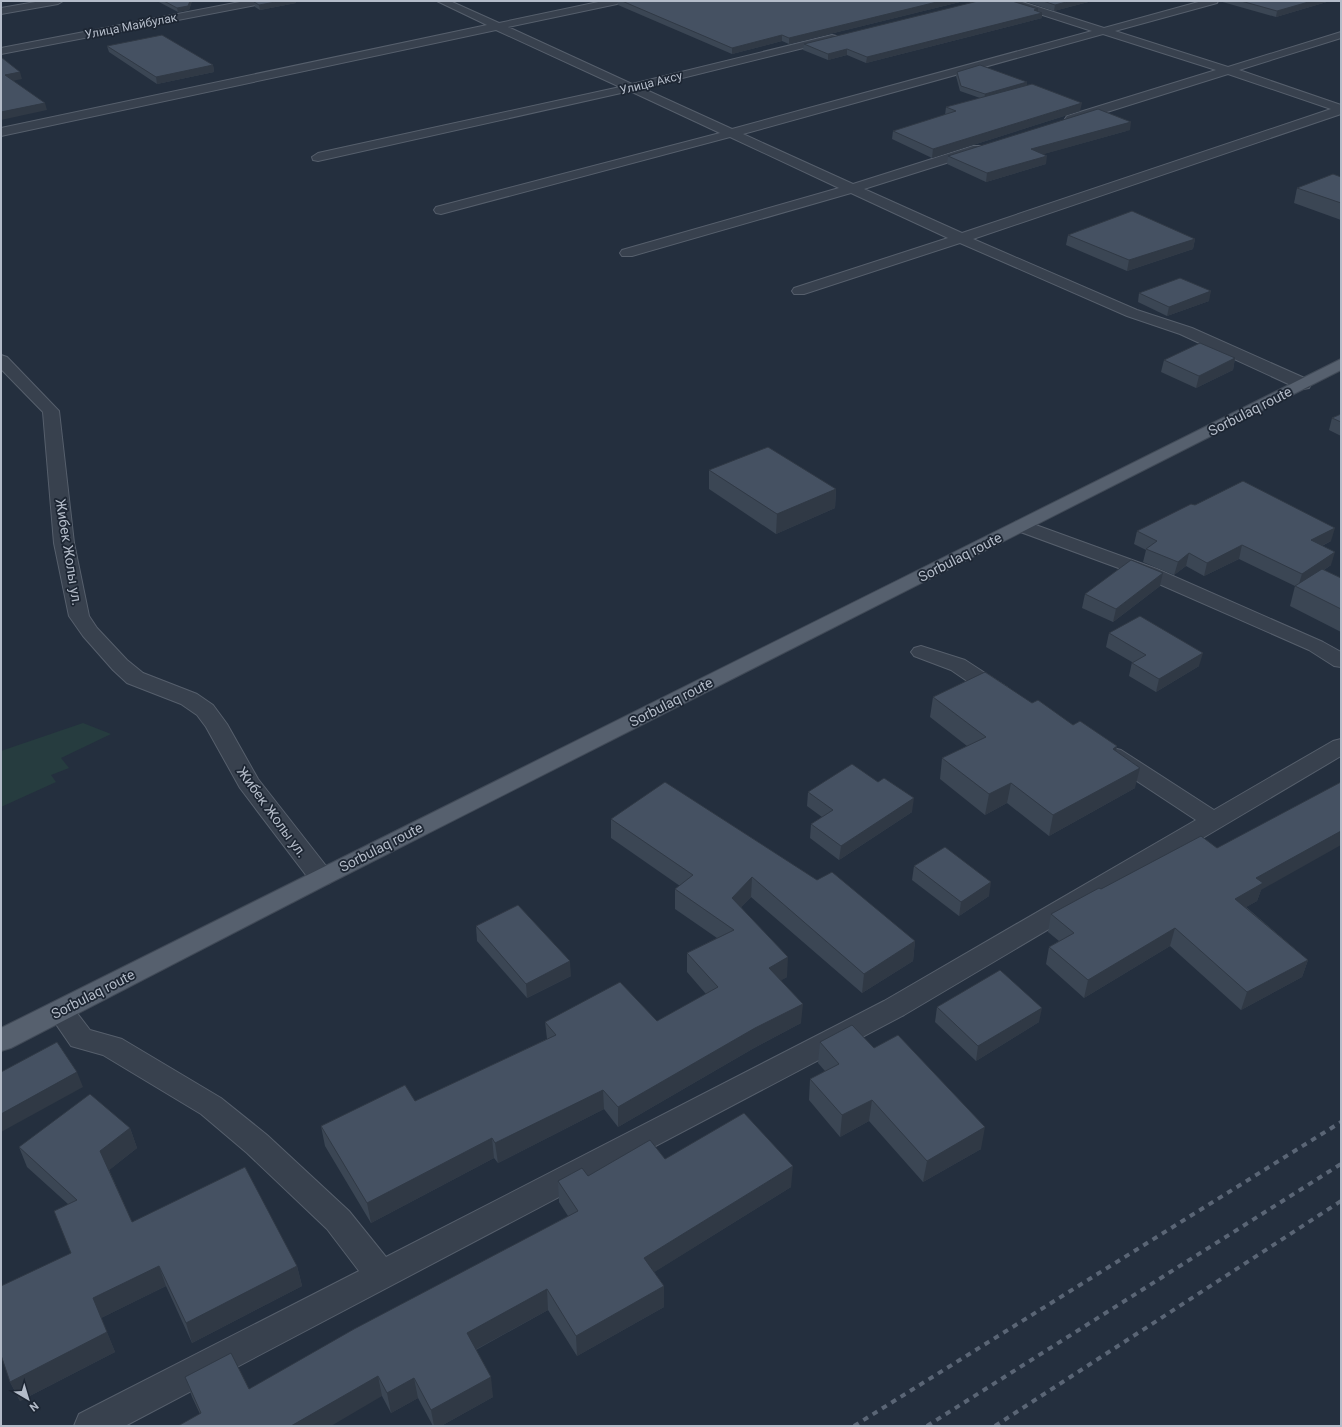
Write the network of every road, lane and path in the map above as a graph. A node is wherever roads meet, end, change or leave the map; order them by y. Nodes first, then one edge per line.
1 (58, 1) edge
2 (261, 1) edge
3 (442, 1) edge
4 (617, 1) edge
5 (1009, 1) edge
6 (1213, 1) edge
7 (1, 11) edge
8 (500, 26) junction
9 (1105, 31) junction
10 (846, 35) edge
11 (1341, 35) edge
12 (1, 51) edge
13 (1228, 70) junction
14 (633, 87) junction
15 (1341, 110) edge
16 (1062, 122) edge
17 (1, 132) edge
18 (732, 133) junction
19 (988, 146) edge
20 (318, 157) dead end
21 (853, 188) junction
22 (441, 210) dead end
23 (962, 238) junction
24 (627, 253) dead end
25 (799, 291) dead end
26 (1, 360) edge
27 (1341, 364) edge
28 (1303, 384) junction
29 (1022, 526) junction
30 (921, 652) dead end
31 (1341, 661) edge
32 (1015, 702) edge
33 (1096, 743) edge
34 (1341, 746) edge
35 (1214, 821) junction
36 (320, 877) junction
37 (60, 1011) junction
38 (1, 1040) edge
39 (381, 1275) junction
40 (91, 1426) edge

1 - 7 street
2 - 12 street, Улица Майбулак
3 - 8 street
4 - 8 street
5 - 9 street
6 - 9 street
8 - 14 street
8 - 17 street
9 - 13 street
9 - 18 street
10 - 14 street, Улица Аксу
11 - 13 street
13 - 15 street
13 - 16 street
14 - 18 street
14 - 20 street, Улица Аксу
15 - 23 street
18 - 21 street
18 - 22 street
19 - 21 street
21 - 23 street
21 - 24 street
23 - 25 street
23 - 28 street
26 - 36 street, Жибек Жолы ул.
27 - 28 main road, Sorbulaq route
28 - 29 main road, Sorbulaq route
29 - 31 street
29 - 36 main road, Sorbulaq route
30 - 32 street
33 - 35 street
34 - 35 street
35 - 39 street
36 - 37 main road, Sorbulaq route
37 - 38 main road, Sorbulaq route
37 - 39 street
39 - 40 street

